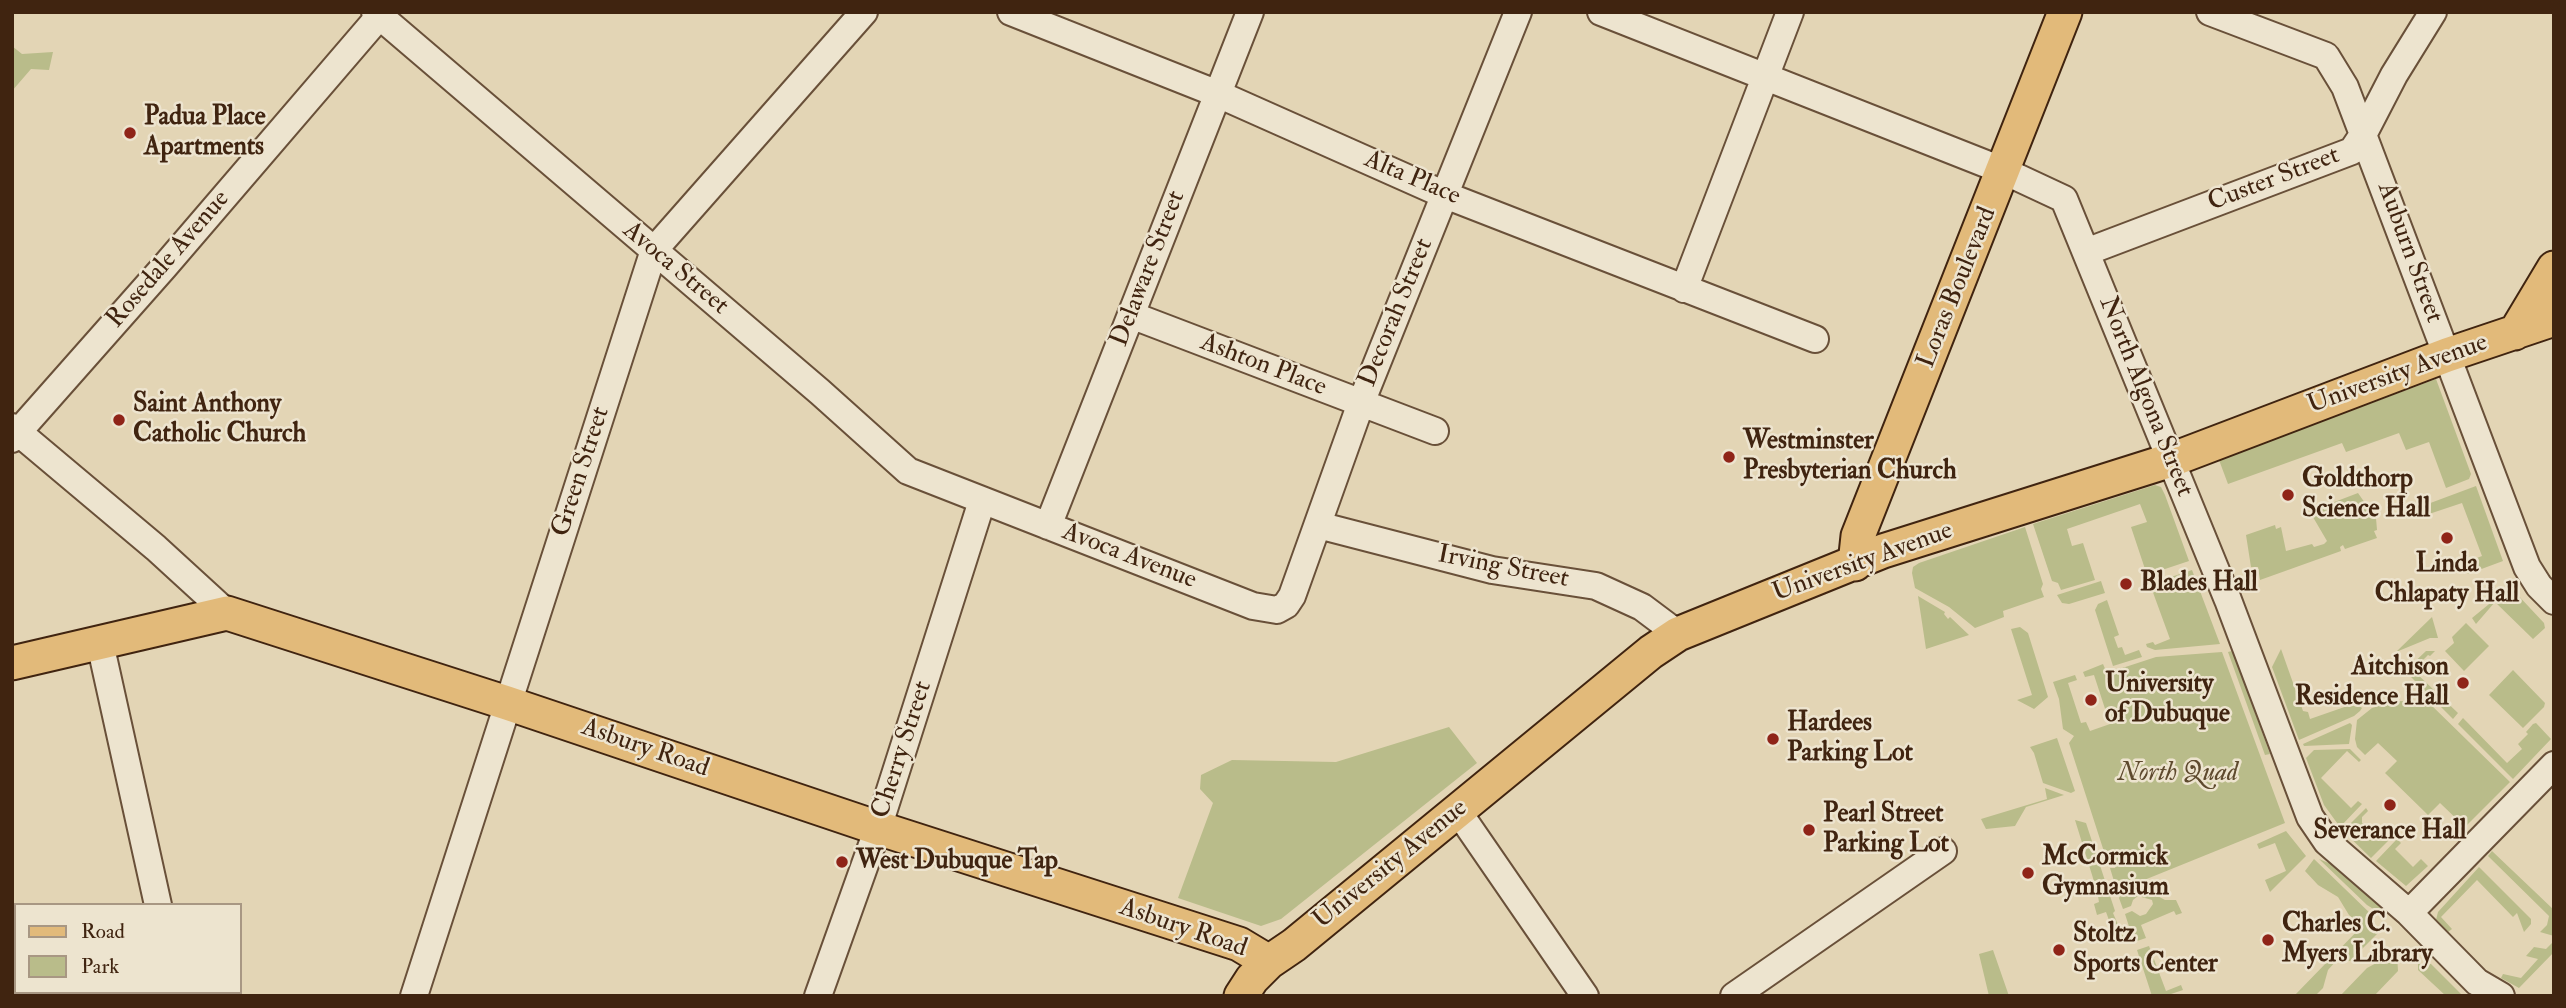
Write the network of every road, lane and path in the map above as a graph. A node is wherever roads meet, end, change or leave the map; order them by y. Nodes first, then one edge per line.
1 (864, 12) edge
2 (1011, 12) edge
3 (1250, 12) edge
4 (1518, 12) edge
5 (1601, 12) edge
6 (1790, 12) edge
7 (2065, 12) edge
8 (2210, 12) edge
9 (2433, 12) edge
10 (379, 14) edge
11 (1765, 76) junction
12 (1218, 94) junction
13 (2364, 133) junction
14 (2004, 171) junction
15 (1445, 195) junction
16 (654, 250) junction
17 (2086, 252) junction
18 (2554, 268) edge
19 (1684, 289) junction
20 (1131, 315) junction
21 (2554, 319) edge
22 (2515, 333) junction
23 (1815, 339) dead end
24 (2447, 355) junction
25 (1361, 403) junction
26 (1435, 431) dead end
27 (14, 432) edge
28 (2171, 460) junction
29 (982, 501) junction
30 (1318, 525) junction
31 (1048, 526) junction
32 (1856, 564) junction
33 (2554, 601) edge
34 (1277, 610) joint
35 (227, 613) junction
36 (1678, 634) junction
37 (100, 643) junction
38 (12, 663) edge
39 (507, 703) junction
40 (2554, 765) edge
41 (1457, 810) junction
42 (878, 828) junction
43 (1943, 851) dead end
44 (158, 903) edge
45 (2409, 913) junction
46 (1269, 962) junction
47 (414, 996) edge
48 (818, 996) edge
49 (1241, 996) edge
50 (1585, 996) edge
51 (1734, 996) edge
52 (2501, 996) edge

1 - 16 street, Green Street
2 - 12 street, Alta Place
3 - 12 street, Delaware Street
4 - 15 street, Decorah Street
5 - 11 street, North Algona Street
6 - 11 street
7 - 14 main road, Loras Boulevard
8 - 13 street, Auburn Street
9 - 13 street, Custer Street
10 - 16 street, Avoca Street
10 - 27 street, Rosedale Avenue
11 - 14 street, North Algona Street
11 - 19 street
12 - 15 street, Alta Place
12 - 20 street, Delaware Street
13 - 17 street, Custer Street
13 - 24 street, Auburn Street
14 - 17 street, North Algona Street
14 - 32 main road, Loras Boulevard
15 - 19 street, Alta Place
15 - 25 street, Decorah Street
16 - 29 street, Avoca Street
16 - 39 street, Green Street
17 - 28 street, North Algona Street
18 - 22 main road, University Avenue
19 - 23 street, Alta Place
20 - 25 street, Ashton Place
20 - 31 street, Delaware Street
21 - 22 main road
22 - 24 main road, University Avenue
24 - 28 main road, University Avenue
24 - 33 street, Auburn Street
25 - 26 street, Ashton Place
25 - 30 street, Decorah Street
27 - 35 street
28 - 32 main road, University Avenue
28 - 45 street, North Algona Street
29 - 31 street, Avoca Avenue
29 - 42 street, Cherry Street
30 - 34 street, Decorah Street
30 - 36 street, Irving Street
31 - 34 street, Avoca Avenue
32 - 36 main road, University Avenue
35 - 37 main road
35 - 39 main road, Asbury Road
36 - 41 main road, University Avenue
37 - 38 main road
37 - 44 street
39 - 42 main road, Asbury Road
39 - 47 street, Green Street
40 - 45 street
41 - 46 main road, University Avenue
41 - 50 street
42 - 46 main road, Asbury Road
42 - 48 street, Cherry Street
43 - 51 street
45 - 52 street, North Algona Street
46 - 49 main road, University Avenue

